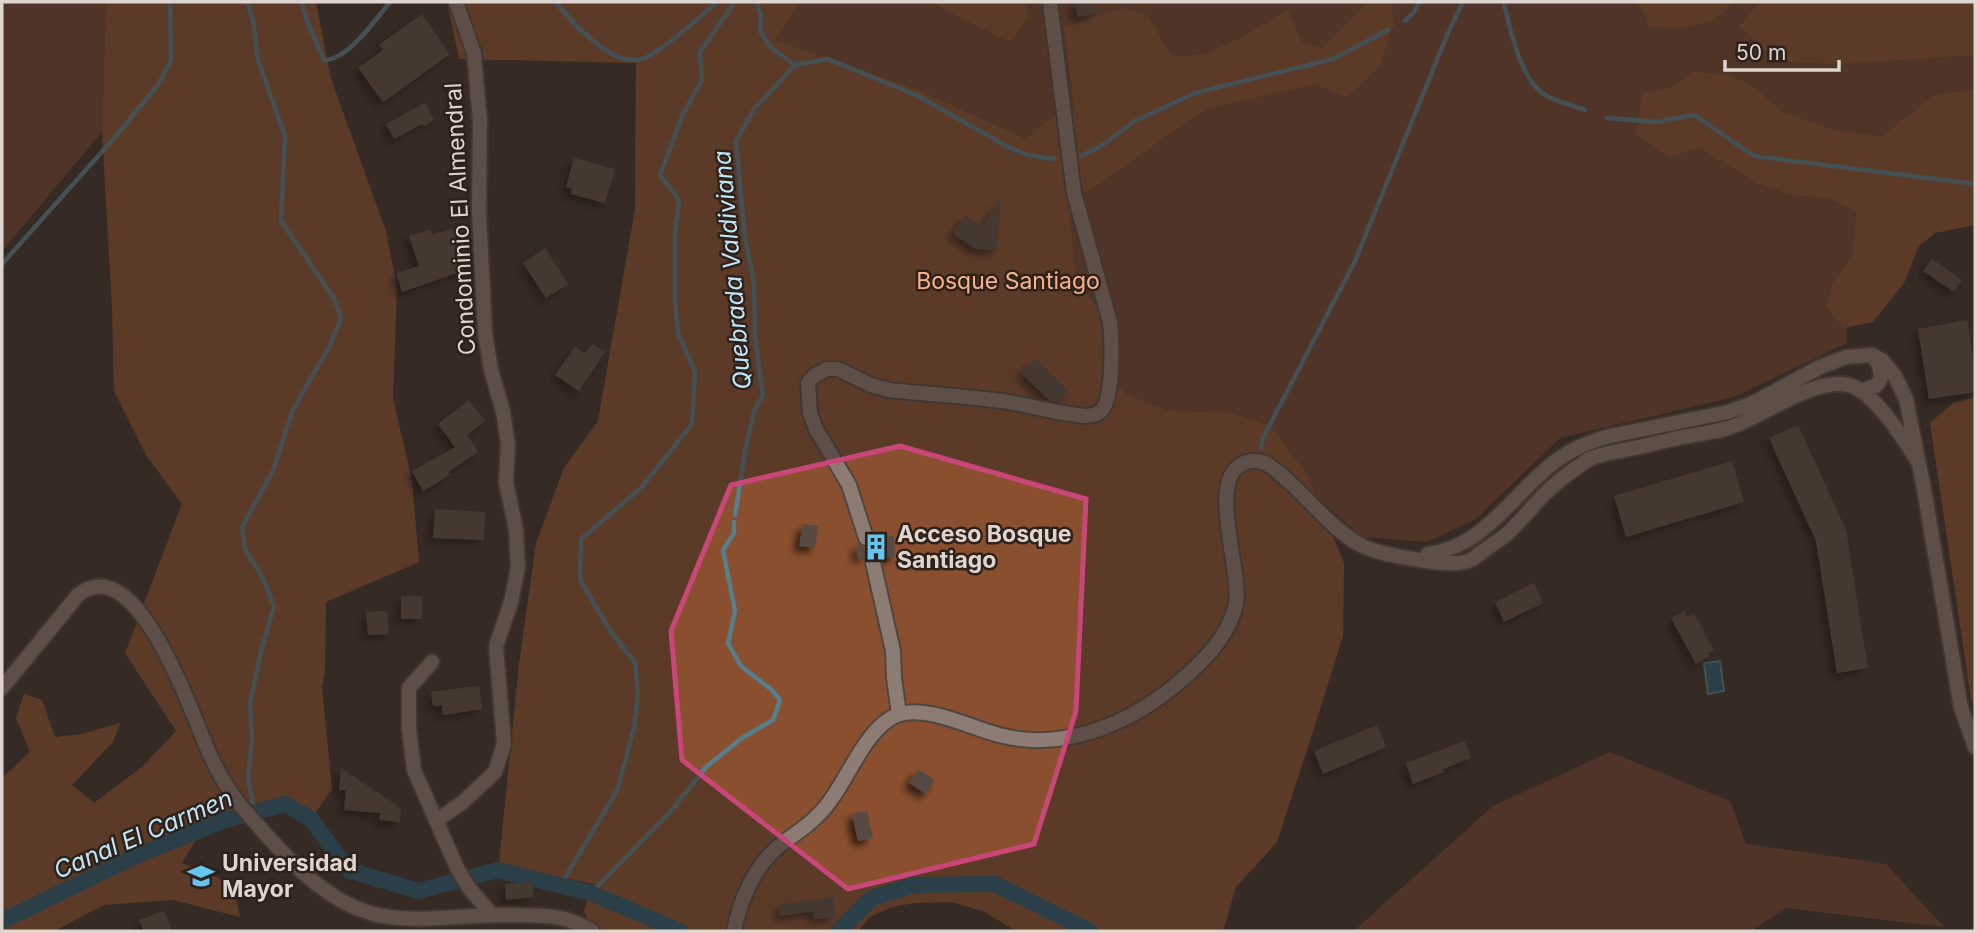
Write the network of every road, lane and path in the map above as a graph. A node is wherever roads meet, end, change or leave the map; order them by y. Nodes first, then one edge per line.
1 (456, 2) edge
2 (1050, 2) edge
3 (1872, 355) junction
4 (1861, 391) junction
5 (1919, 463) junction
6 (866, 538) dead end
7 (1405, 557) junction
8 (872, 558) dead end
9 (432, 662) dead end
10 (2, 688) edge
11 (899, 714) junction
12 (1975, 747) edge
13 (436, 821) junction
14 (492, 915) junction
15 (736, 924) edge
16 (592, 931) edge
17 (726, 931) edge

1 - 13 street, Condominio El Almendral
2 - 6 street
3 - 4 street
3 - 5 street
3 - 7 street
4 - 5 street
4 - 7 street
5 - 12 street
7 - 11 street
8 - 11 street
9 - 13 street
10 - 14 street
11 - 15 street
13 - 14 street
14 - 16 street
15 - 17 street

